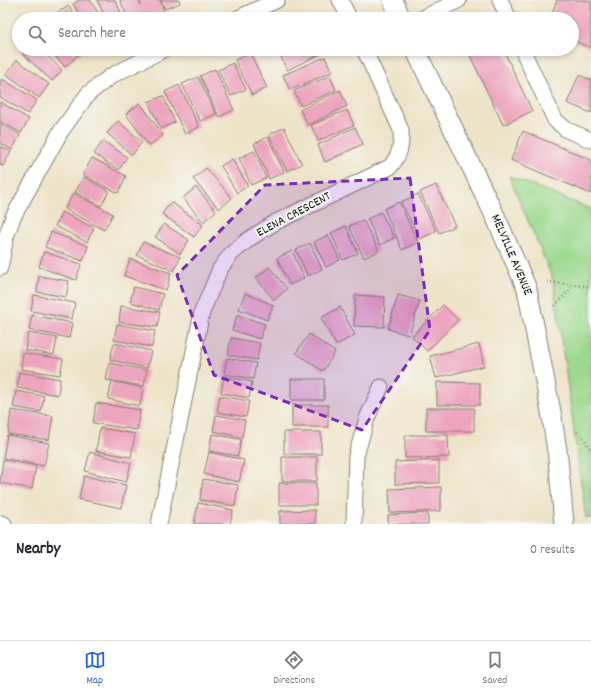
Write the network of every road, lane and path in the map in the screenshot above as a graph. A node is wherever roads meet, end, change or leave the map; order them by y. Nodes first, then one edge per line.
1 (277, 0) edge
2 (340, 0) edge
3 (393, 0) edge
4 (459, 0) edge
5 (500, 0) edge
6 (251, 12) edge
7 (346, 12) edge
8 (398, 12) edge
9 (435, 12) edge
10 (506, 12) edge
11 (151, 56) edge
12 (367, 56) edge
13 (418, 56) edge
14 (525, 56) edge
15 (591, 140) edge
16 (0, 268) edge
17 (547, 282) dead end
18 (573, 285) junction
19 (591, 287) edge
20 (555, 306) dead end
21 (381, 387) dead end
22 (576, 432) dead end
23 (591, 450) edge
24 (0, 523) edge
25 (4, 524) edge
26 (159, 524) edge
27 (354, 524) edge
28 (564, 524) edge

1 - 6 street
2 - 7 street
3 - 8 street
4 - 9 street
5 - 10 street
11 - 16 street
12 - 26 street, ELENA CRESCENT
13 - 28 street, MELVILLE AVENUE
14 - 15 street
17 - 18 path
18 - 19 path
18 - 20 path
21 - 27 street
22 - 23 path
24 - 25 street

